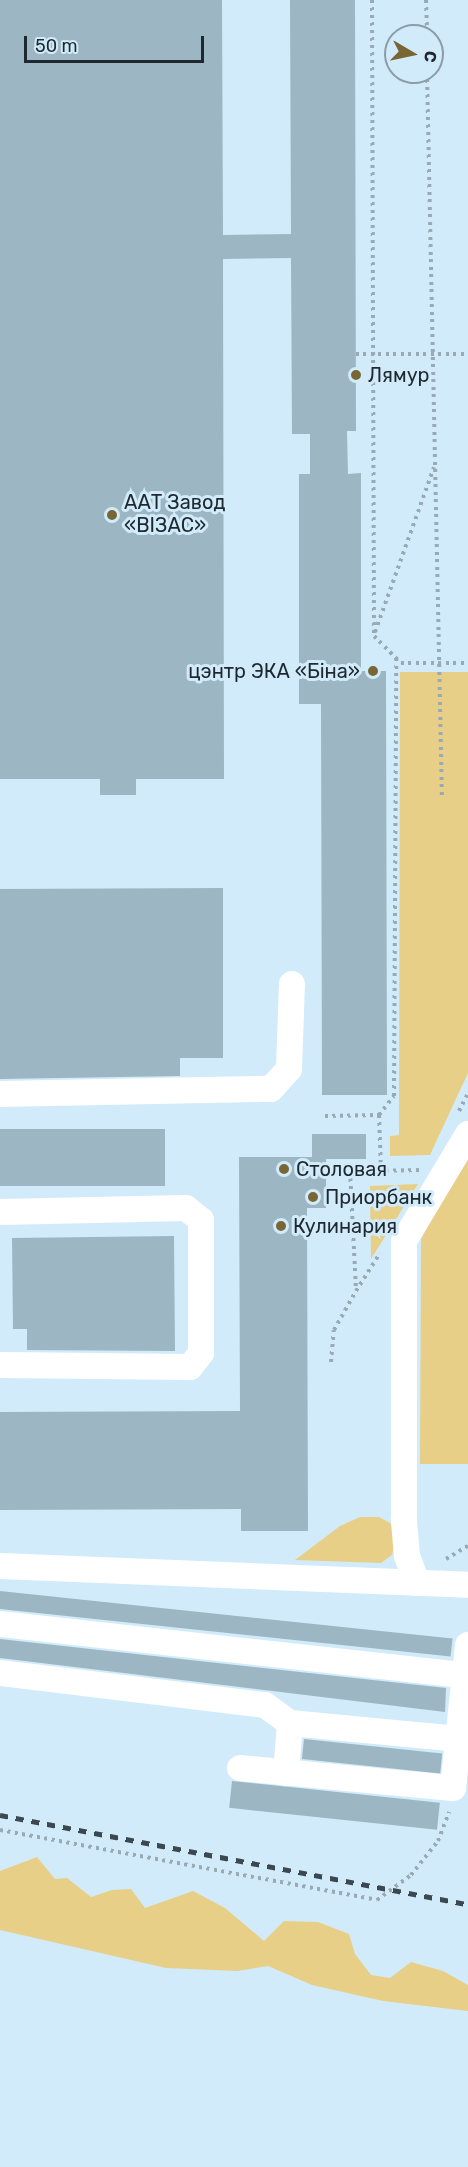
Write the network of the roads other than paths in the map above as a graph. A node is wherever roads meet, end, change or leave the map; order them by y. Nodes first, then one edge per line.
1 (292, 984) dead end
2 (0, 1094) edge
3 (468, 1134) edge
4 (0, 1212) edge
5 (0, 1365) edge
6 (0, 1566) edge
7 (417, 1583) junction
8 (468, 1585) edge
9 (0, 1624) edge
10 (468, 1645) edge
11 (0, 1673) edge
12 (464, 1675) junction
13 (290, 1724) junction
14 (458, 1739) junction
15 (240, 1768) dead end
16 (286, 1773) junction

1 - 2 lane
3 - 7 lane
4 - 5 lane
6 - 7 lane
7 - 8 lane
9 - 12 lane
10 - 12 lane
11 - 13 lane
12 - 14 lane
13 - 14 lane
13 - 16 lane
14 - 16 lane
15 - 16 lane

